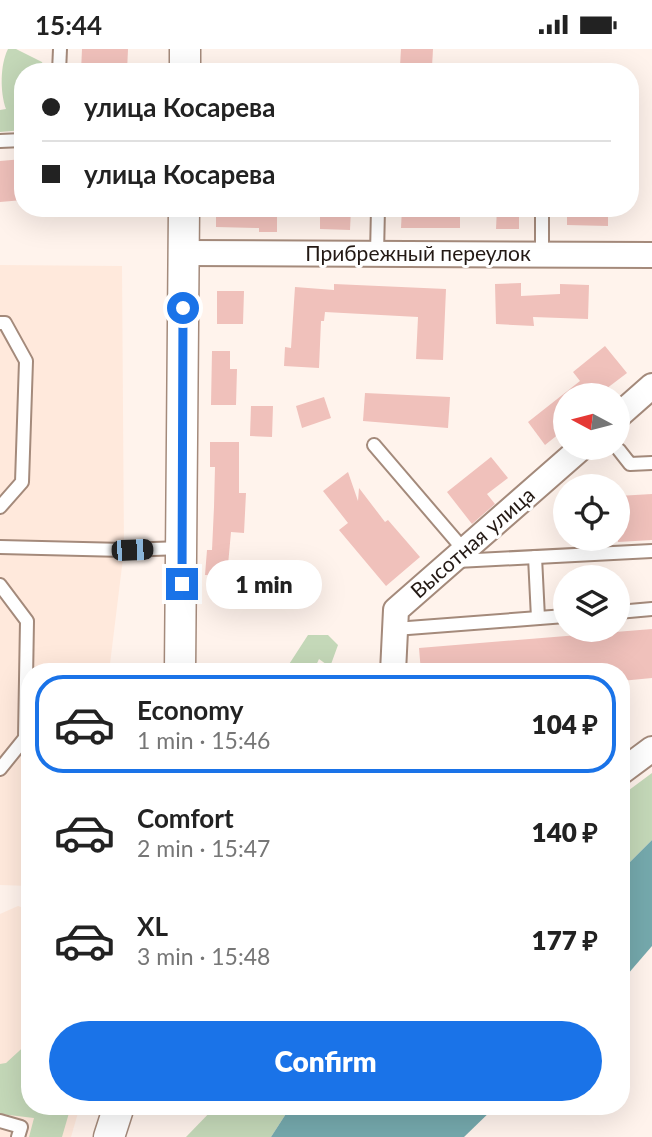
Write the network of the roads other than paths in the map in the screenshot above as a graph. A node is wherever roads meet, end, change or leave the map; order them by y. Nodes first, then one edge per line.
1 (184, 217) edge
2 (378, 217) edge
3 (542, 217) edge
4 (184, 253) junction
5 (377, 254) junction
6 (542, 255) junction
7 (652, 255) edge
8 (0, 323) edge
9 (652, 386) edge
10 (630, 405) edge
11 (374, 445) dead end
12 (567, 460) edge
13 (627, 460) edge
14 (652, 463) edge
15 (0, 507) edge
16 (0, 547) edge
17 (183, 548) junction
18 (652, 551) edge
19 (458, 556) junction
20 (535, 557) junction
21 (0, 585) edge
22 (652, 609) edge
23 (630, 611) edge
24 (553, 617) edge
25 (538, 618) junction
26 (395, 620) junction
27 (26, 663) edge
28 (180, 663) edge
29 (394, 663) edge
30 (21, 743) edge
31 (652, 750) edge
32 (630, 766) edge
33 (0, 769) edge
34 (0, 1121) edge
35 (19, 1137) edge

1 - 4 street
2 - 5 lane
3 - 6 lane
4 - 5 street, Прибрежный переулок
4 - 17 street
5 - 6 street, Прибрежный переулок
6 - 7 street, Прибрежный переулок
8 - 15 lane
9 - 10 street
11 - 19 lane
12 - 19 street, Высотная улица
13 - 14 lane
16 - 17 lane
17 - 28 street
18 - 20 lane
19 - 20 lane
19 - 26 street, Высотная улица
20 - 25 lane
21 - 27 lane
22 - 23 lane
24 - 25 lane
25 - 26 lane
26 - 29 street
30 - 33 lane
31 - 32 street
34 - 35 lane

